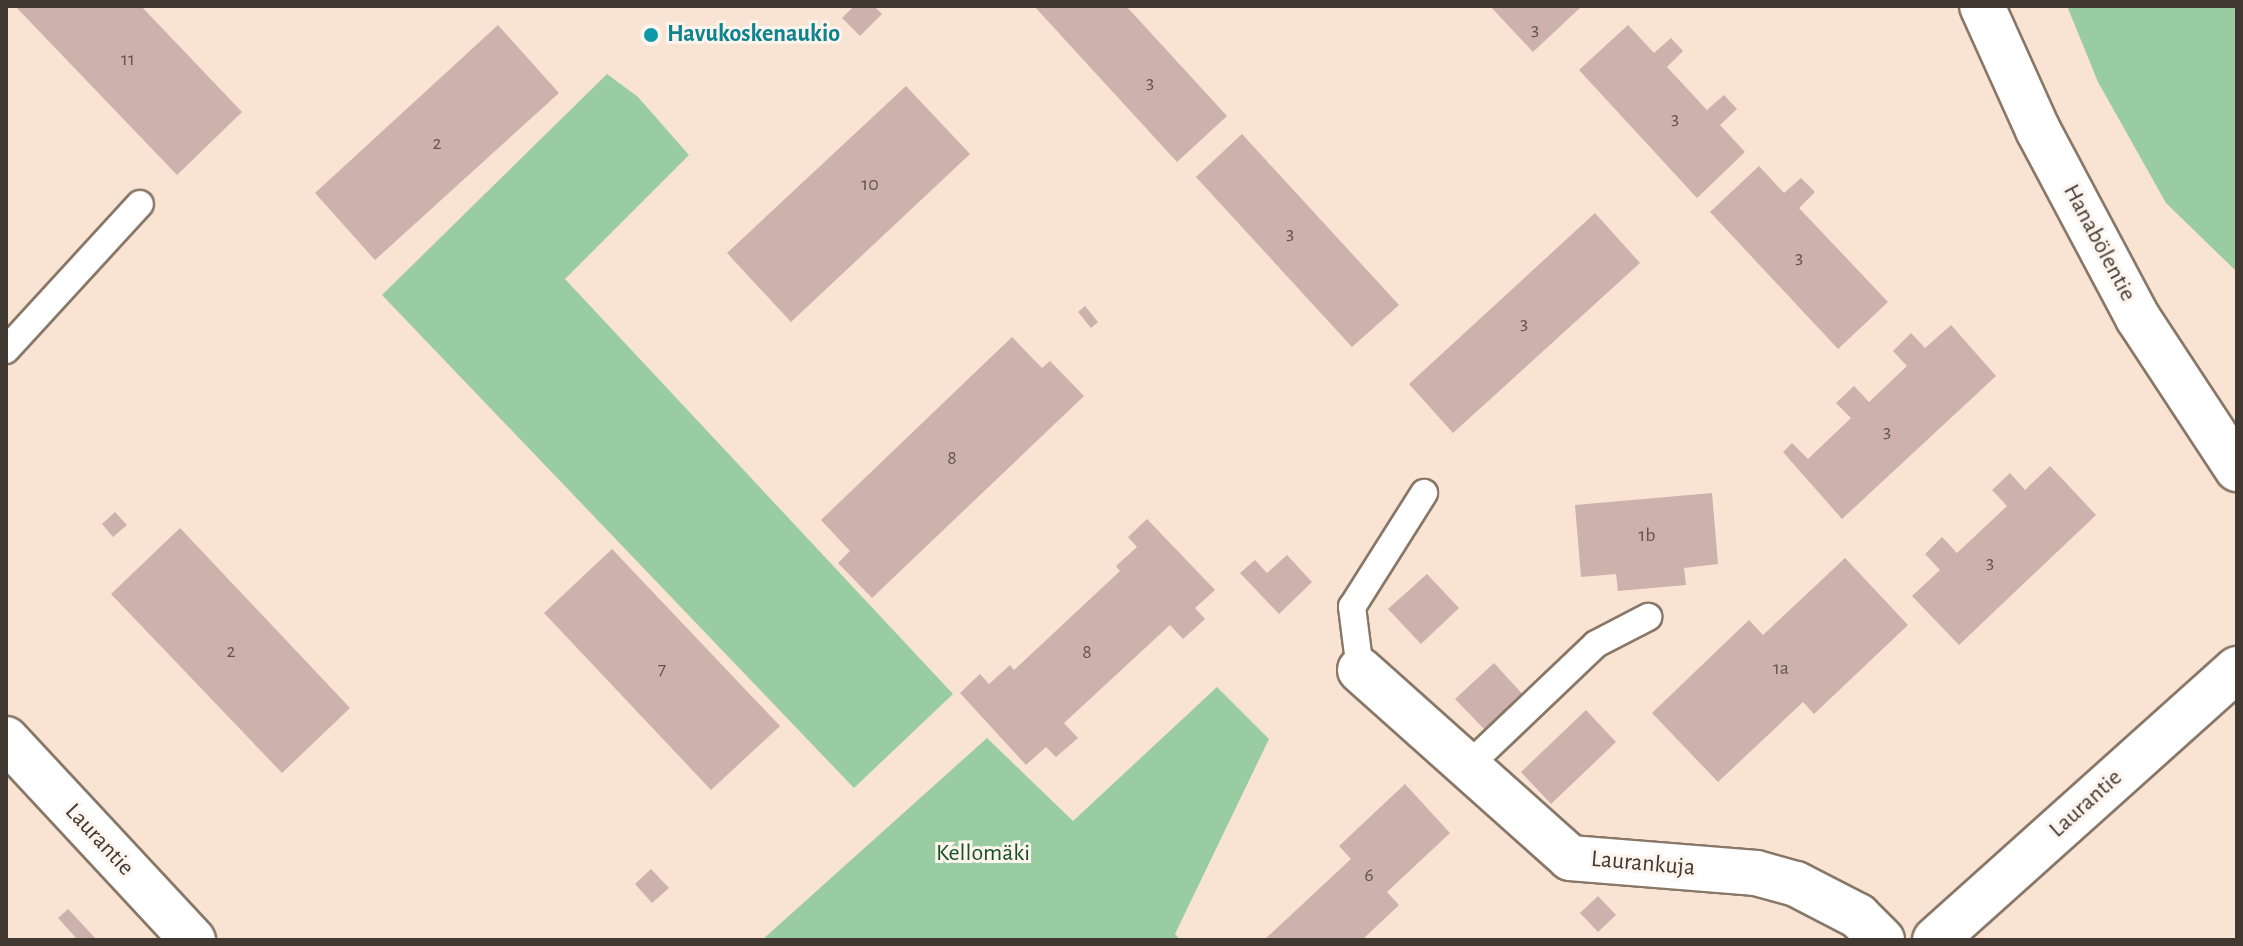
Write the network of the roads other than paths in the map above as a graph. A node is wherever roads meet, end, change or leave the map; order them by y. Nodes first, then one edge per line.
1 (1982, 6) edge
2 (140, 204) dead end
3 (6, 350) edge
4 (2237, 469) edge
5 (1424, 493) dead end
6 (1648, 617) dead end
7 (2237, 669) edge
8 (1360, 670) joint
9 (9, 750) edge
10 (1468, 766) junction
11 (193, 940) edge
12 (1882, 940) edge
13 (1935, 940) edge

1 - 4 street, Hanabölentie
2 - 3 lane
5 - 8 lane
6 - 10 lane
7 - 13 street, Laurantie
8 - 10 street, Laurankuja
9 - 11 street, Laurantie
10 - 12 street, Laurankuja

